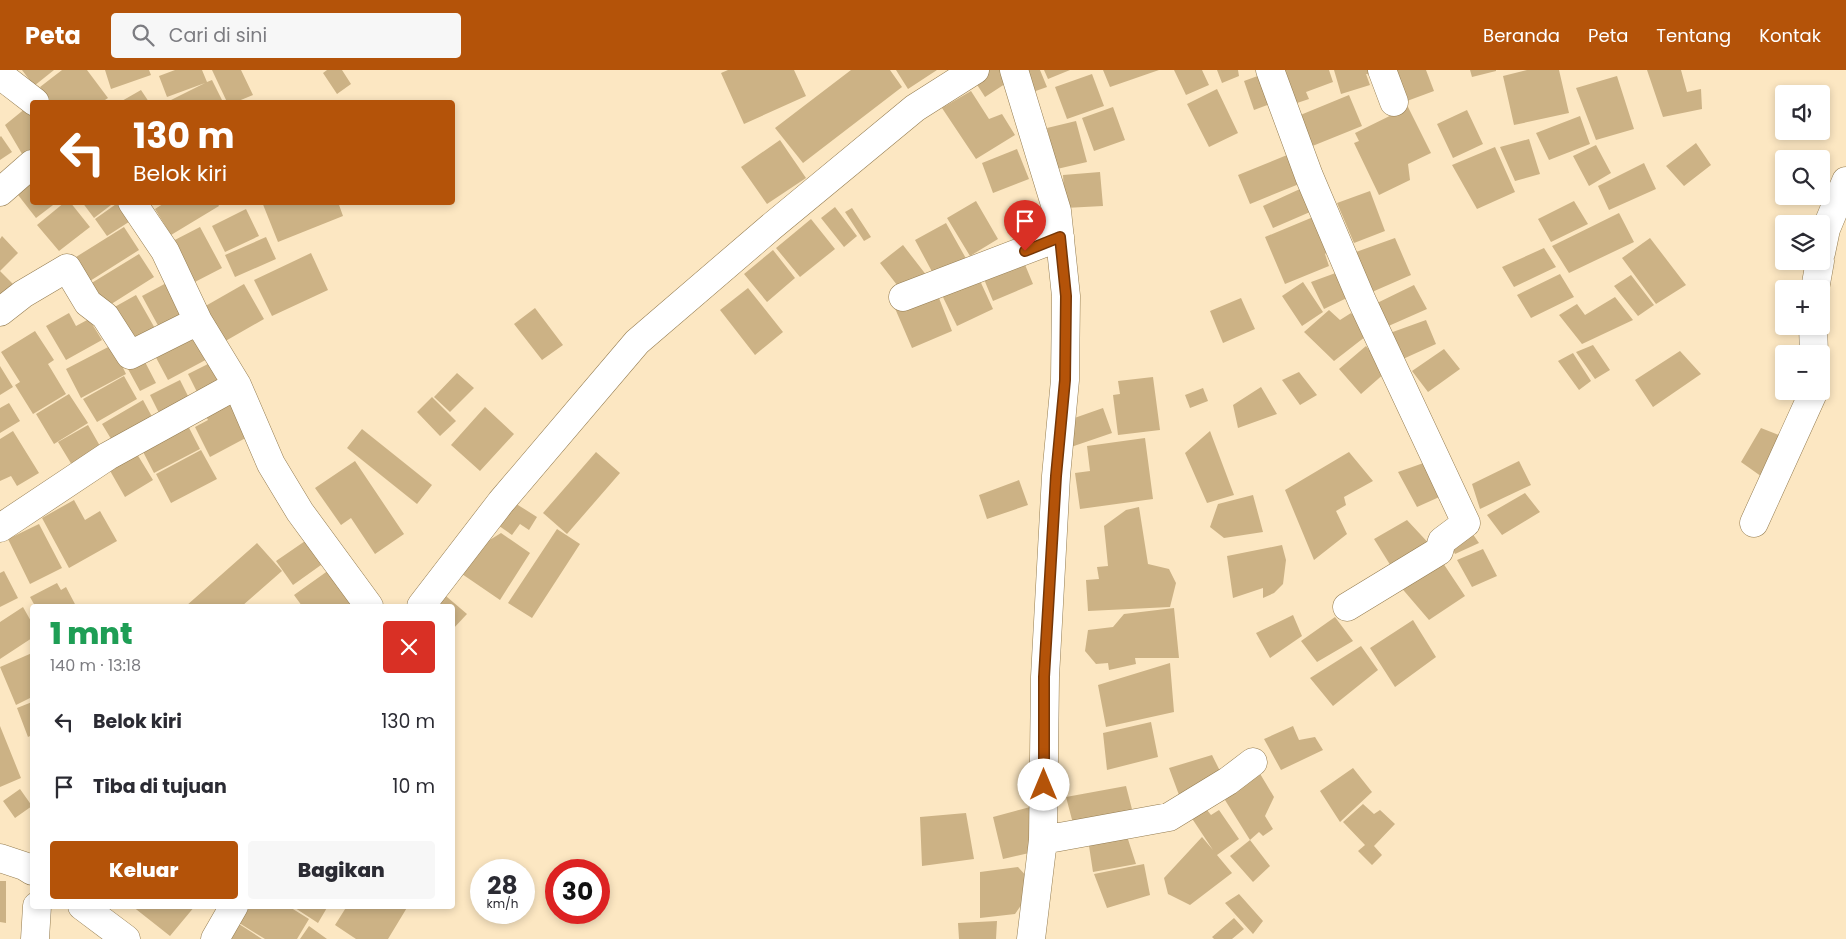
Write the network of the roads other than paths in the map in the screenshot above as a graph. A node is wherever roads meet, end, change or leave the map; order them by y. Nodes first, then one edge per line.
1 (975, 70) edge
2 (1014, 70) edge
3 (1270, 70) edge
4 (1382, 70) edge
5 (0, 75) edge
6 (32, 100) edge
7 (1394, 102) dead end
8 (30, 166) edge
9 (1846, 181) edge
10 (0, 192) edge
11 (134, 205) edge
12 (1830, 219) edge
13 (1060, 237) junction
14 (904, 297) dead end
15 (0, 312) edge
16 (198, 321) junction
17 (237, 385) junction
18 (1810, 400) edge
19 (1754, 523) dead end
20 (0, 528) edge
21 (368, 604) edge
22 (423, 604) edge
23 (1347, 607) dead end
24 (1253, 762) dead end
25 (1044, 840) junction
26 (0, 858) edge
27 (30, 870) edge
28 (37, 909) edge
29 (86, 909) edge
30 (232, 909) edge
31 (35, 939) edge
32 (126, 939) edge
33 (215, 939) edge
34 (1032, 939) edge

1 - 22 street
2 - 13 street
3 - 23 street
4 - 7 street
5 - 6 street
8 - 10 street
9 - 12 street
11 - 16 street
13 - 14 street
13 - 25 street
15 - 16 street
16 - 17 street
17 - 20 street
17 - 21 street
18 - 19 street
24 - 25 street
25 - 34 street
26 - 27 street
28 - 31 street
29 - 32 street
30 - 33 street

